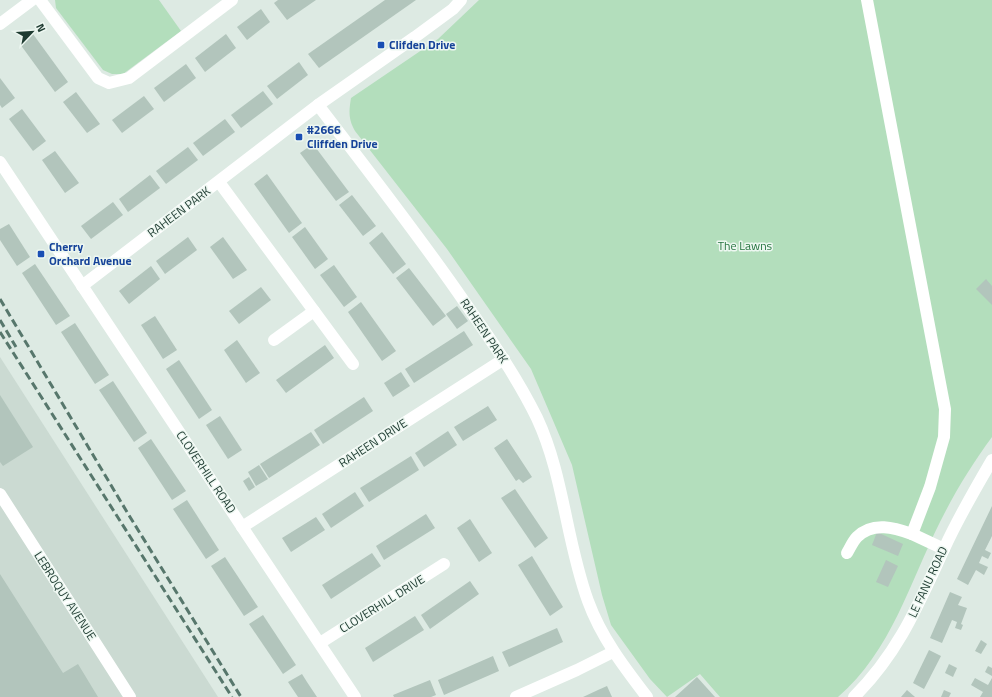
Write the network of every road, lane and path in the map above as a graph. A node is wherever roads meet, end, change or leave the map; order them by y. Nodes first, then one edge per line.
1 (32, 0) edge
2 (40, 0) edge
3 (232, 0) edge
4 (461, 0) edge
5 (867, 0) edge
6 (0, 24) edge
7 (318, 105) junction
8 (0, 162) edge
9 (219, 182) junction
10 (82, 286) junction
11 (314, 311) junction
12 (274, 340) dead end
13 (504, 359) junction
14 (353, 364) dead end
15 (992, 460) edge
16 (0, 494) edge
17 (242, 527) junction
18 (912, 534) junction
19 (944, 549) junction
20 (847, 553) dead end
21 (444, 564) dead end
22 (320, 643) junction
23 (613, 652) junction
24 (130, 697) edge
25 (355, 697) edge
26 (516, 697) edge
27 (647, 697) edge
28 (854, 697) edge

1 - 6 street
2 - 3 street
4 - 7 street
5 - 18 street
7 - 9 street, RAHEEN PARK
7 - 13 street, RAHEEN PARK
8 - 10 street, CLOVERHILL ROAD
9 - 10 street, RAHEEN PARK
9 - 11 street, RAHEEN PARK
10 - 17 street, CLOVERHILL ROAD
11 - 12 street
11 - 14 street, RAHEEN PARK
13 - 17 street, RAHEEN DRIVE
13 - 23 street, RAHEEN PARK
15 - 19 street, LE FANU ROAD
16 - 24 street, LEBROQUY AVENUE
17 - 22 street, CLOVERHILL ROAD
18 - 19 street
18 - 20 street
19 - 28 street, LE FANU ROAD
21 - 22 street, CLOVERHILL DRIVE
22 - 25 street, CLOVERHILL ROAD
23 - 26 street
23 - 27 street, RAHEEN PARK

